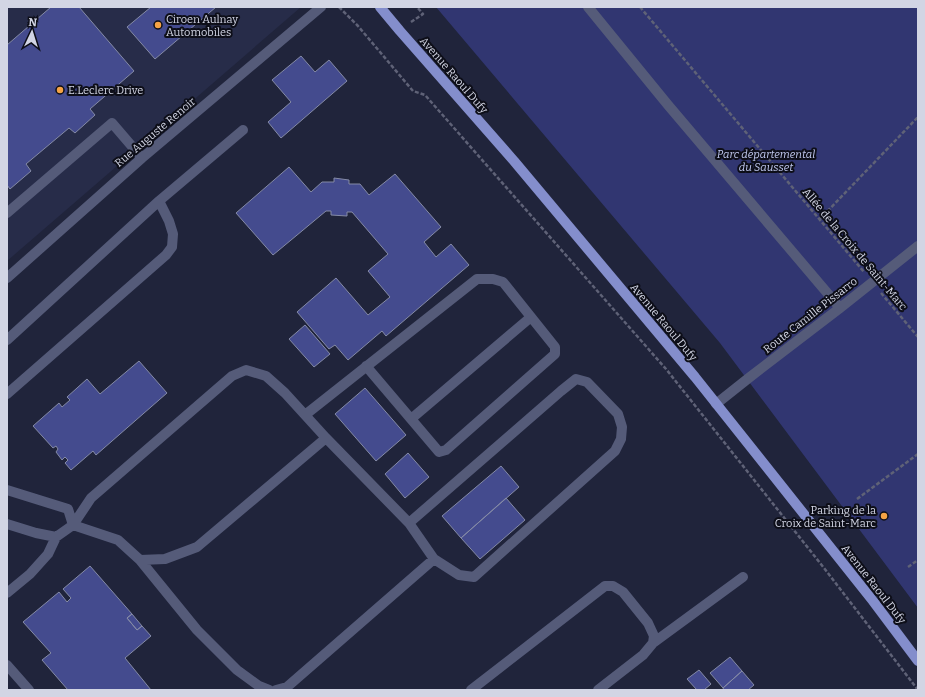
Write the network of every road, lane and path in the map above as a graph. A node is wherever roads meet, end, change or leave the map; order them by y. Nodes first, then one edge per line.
1 (321, 7) edge
2 (339, 7) edge
3 (380, 7) edge
4 (417, 7) edge
5 (588, 7) edge
6 (640, 7) edge
7 (400, 31) junction
8 (918, 117) edge
9 (243, 130) dead end
10 (142, 158) junction
11 (159, 201) junction
12 (7, 213) edge
13 (819, 220) junction
14 (918, 246) edge
15 (7, 278) edge
16 (872, 282) junction
17 (840, 308) junction
18 (531, 317) junction
19 (918, 337) edge
20 (7, 340) edge
21 (366, 366) junction
22 (7, 394) edge
23 (716, 404) junction
24 (305, 415) junction
25 (411, 419) junction
26 (326, 438) junction
27 (918, 454) edge
28 (7, 490) edge
29 (857, 499) dead end
30 (409, 523) junction
31 (7, 524) edge
32 (73, 525) junction
33 (56, 537) junction
34 (434, 559) junction
35 (140, 560) junction
36 (918, 560) edge
37 (908, 567) dead end
38 (743, 577) dead end
39 (7, 593) edge
40 (653, 643) junction
41 (918, 661) edge
42 (7, 665) edge
43 (29, 690) edge
44 (269, 690) edge
45 (276, 690) edge
46 (471, 690) edge
47 (598, 690) edge
48 (918, 690) edge

1 - 10 street, Rue Auguste Renoir
2 - 48 path
3 - 7 main road, Avenue Raoul Dufy
4 - 7 path
5 - 17 street
6 - 13 path, Allée de la Croix de Saint-Marc
7 - 23 main road, Avenue Raoul Dufy
8 - 13 path
9 - 11 street
10 - 12 street
10 - 15 street, Rue Auguste Renoir
11 - 20 street
11 - 22 street
13 - 16 path, Allée de la Croix de Saint-Marc
14 - 16 street, Route Camille Pissarro
16 - 17 street, Route Camille Pissarro
16 - 19 path, Allée de la Croix de Saint-Marc
17 - 23 street, Route Camille Pissarro
18 - 21 street
18 - 25 street
18 - 25 street
21 - 24 street
21 - 25 street
23 - 41 main road, Avenue Raoul Dufy
24 - 26 street
24 - 32 street
26 - 30 street
26 - 35 street
27 - 29 path
28 - 32 street
30 - 34 street
30 - 34 street
31 - 33 street
32 - 33 street
32 - 35 street
33 - 39 street
34 - 45 street
35 - 44 street
36 - 37 path
38 - 40 street
40 - 46 street
40 - 47 street
42 - 43 street

